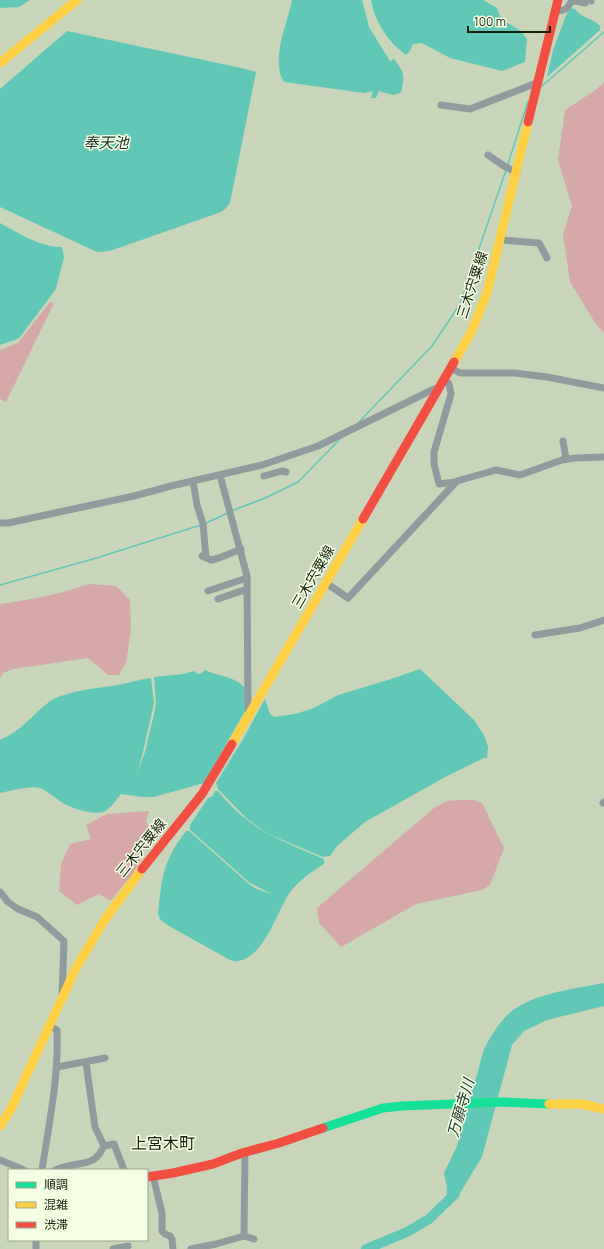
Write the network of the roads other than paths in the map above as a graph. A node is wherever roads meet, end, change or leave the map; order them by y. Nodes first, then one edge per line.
1 (77, 0) edge
2 (558, 0) edge
3 (589, 1) edge
4 (556, 11) junction
5 (0, 63) edge
6 (538, 84) junction
7 (440, 105) dead end
8 (488, 155) dead end
9 (517, 173) junction
10 (500, 240) junction
11 (547, 258) dead end
12 (451, 368) junction
13 (444, 379) junction
14 (604, 388) edge
15 (438, 390) junction
16 (563, 441) dead end
17 (604, 457) edge
18 (280, 459) junction
19 (566, 459) junction
20 (262, 465) junction
21 (220, 475) junction
22 (193, 481) junction
23 (454, 482) junction
24 (0, 523) edge
25 (240, 549) junction
26 (247, 578) junction
27 (326, 583) junction
28 (247, 589) junction
29 (208, 591) dead end
30 (218, 599) dead end
31 (604, 620) edge
32 (535, 635) dead end
33 (250, 714) junction
34 (0, 892) edge
35 (63, 998) junction
36 (50, 1026) junction
37 (105, 1058) dead end
38 (86, 1063) junction
39 (57, 1067) junction
40 (604, 1110) edge
41 (0, 1126) edge
42 (104, 1146) junction
43 (245, 1152) junction
44 (0, 1160) edge
45 (22, 1169) edge
46 (42, 1169) edge
47 (58, 1169) edge
48 (124, 1169) edge
49 (150, 1176) edge
50 (244, 1236) junction
51 (254, 1238) dead end
52 (128, 1245) edge
53 (216, 1247) edge
54 (113, 1249) edge
55 (173, 1249) edge
56 (191, 1249) edge

1 - 5 main road
2 - 4 main road, 三木宍粟線
3 - 4 street
4 - 6 main road, 三木宍粟線
6 - 7 street
6 - 9 main road, 三木宍粟線
8 - 9 street
9 - 10 main road, 三木宍粟線
10 - 11 street
10 - 12 main road, 三木宍粟線
12 - 13 main road, 三木宍粟線
12 - 14 street
13 - 15 main road, 三木宍粟線
13 - 23 street
15 - 18 street
15 - 27 main road, 三木宍粟線
16 - 19 street
17 - 19 street
18 - 20 street
18 - 20 street
19 - 23 street
20 - 21 street
21 - 22 street
21 - 25 street
22 - 24 street
22 - 25 street
23 - 27 street
25 - 26 street
26 - 28 street
26 - 29 street
27 - 33 main road, 三木宍粟線
28 - 30 street
28 - 33 street
31 - 32 street
33 - 35 main road, 三木宍粟線
34 - 35 street
35 - 36 main road, 三木宍粟線
36 - 39 street
36 - 41 main road, 三木宍粟線
37 - 38 street
38 - 39 street
38 - 42 street
39 - 46 street
40 - 43 main road
42 - 47 street
42 - 48 street
43 - 49 main road
43 - 50 street
44 - 45 street
49 - 55 street
50 - 51 street
50 - 53 street
52 - 54 street
53 - 56 street

